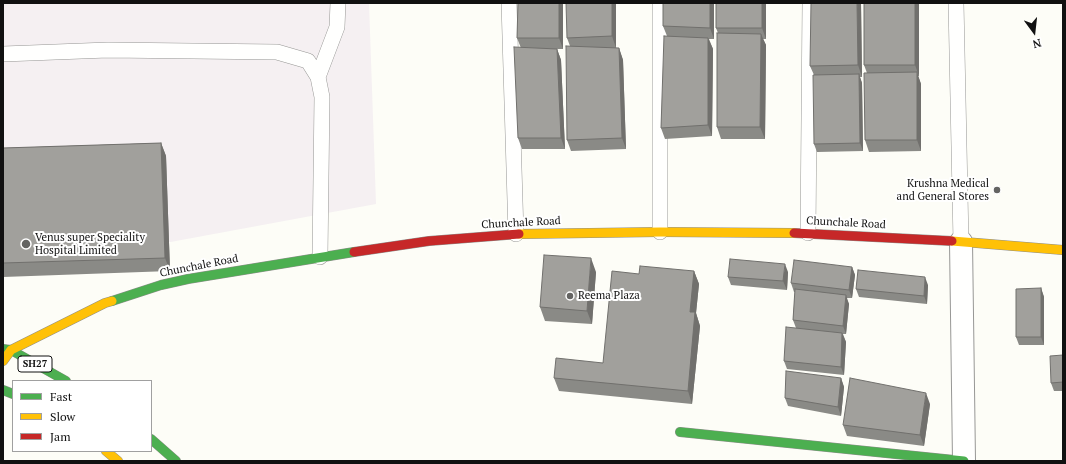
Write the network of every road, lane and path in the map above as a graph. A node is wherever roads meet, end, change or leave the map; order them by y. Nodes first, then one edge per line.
1 (338, 3) edge
2 (509, 3) edge
3 (660, 3) edge
4 (810, 3) edge
5 (956, 3) edge
6 (3, 54) edge
7 (318, 77) junction
8 (660, 232) junction
9 (808, 233) junction
10 (516, 234) junction
11 (961, 242) junction
12 (1063, 250) edge
13 (320, 257) junction
14 (7, 350) edge
15 (3, 361) edge
16 (64, 380) edge
17 (680, 432) dead end
18 (152, 440) edge
19 (107, 452) edge
20 (118, 461) edge
21 (176, 461) edge
22 (964, 461) edge

1 - 7 lane
2 - 10 lane
3 - 8 lane
4 - 9 lane
5 - 11 lane
6 - 7 lane
7 - 13 lane
8 - 9 street, Chunchale Road
8 - 10 street, Chunchale Road
9 - 11 street, Chunchale Road
10 - 13 street, Chunchale Road
11 - 12 street, Chunchale Road
11 - 22 street
13 - 14 street, Chunchale Road
14 - 15 street, Chunchale Road
14 - 16 street, SH27
17 - 22 street
18 - 21 street
19 - 20 street

